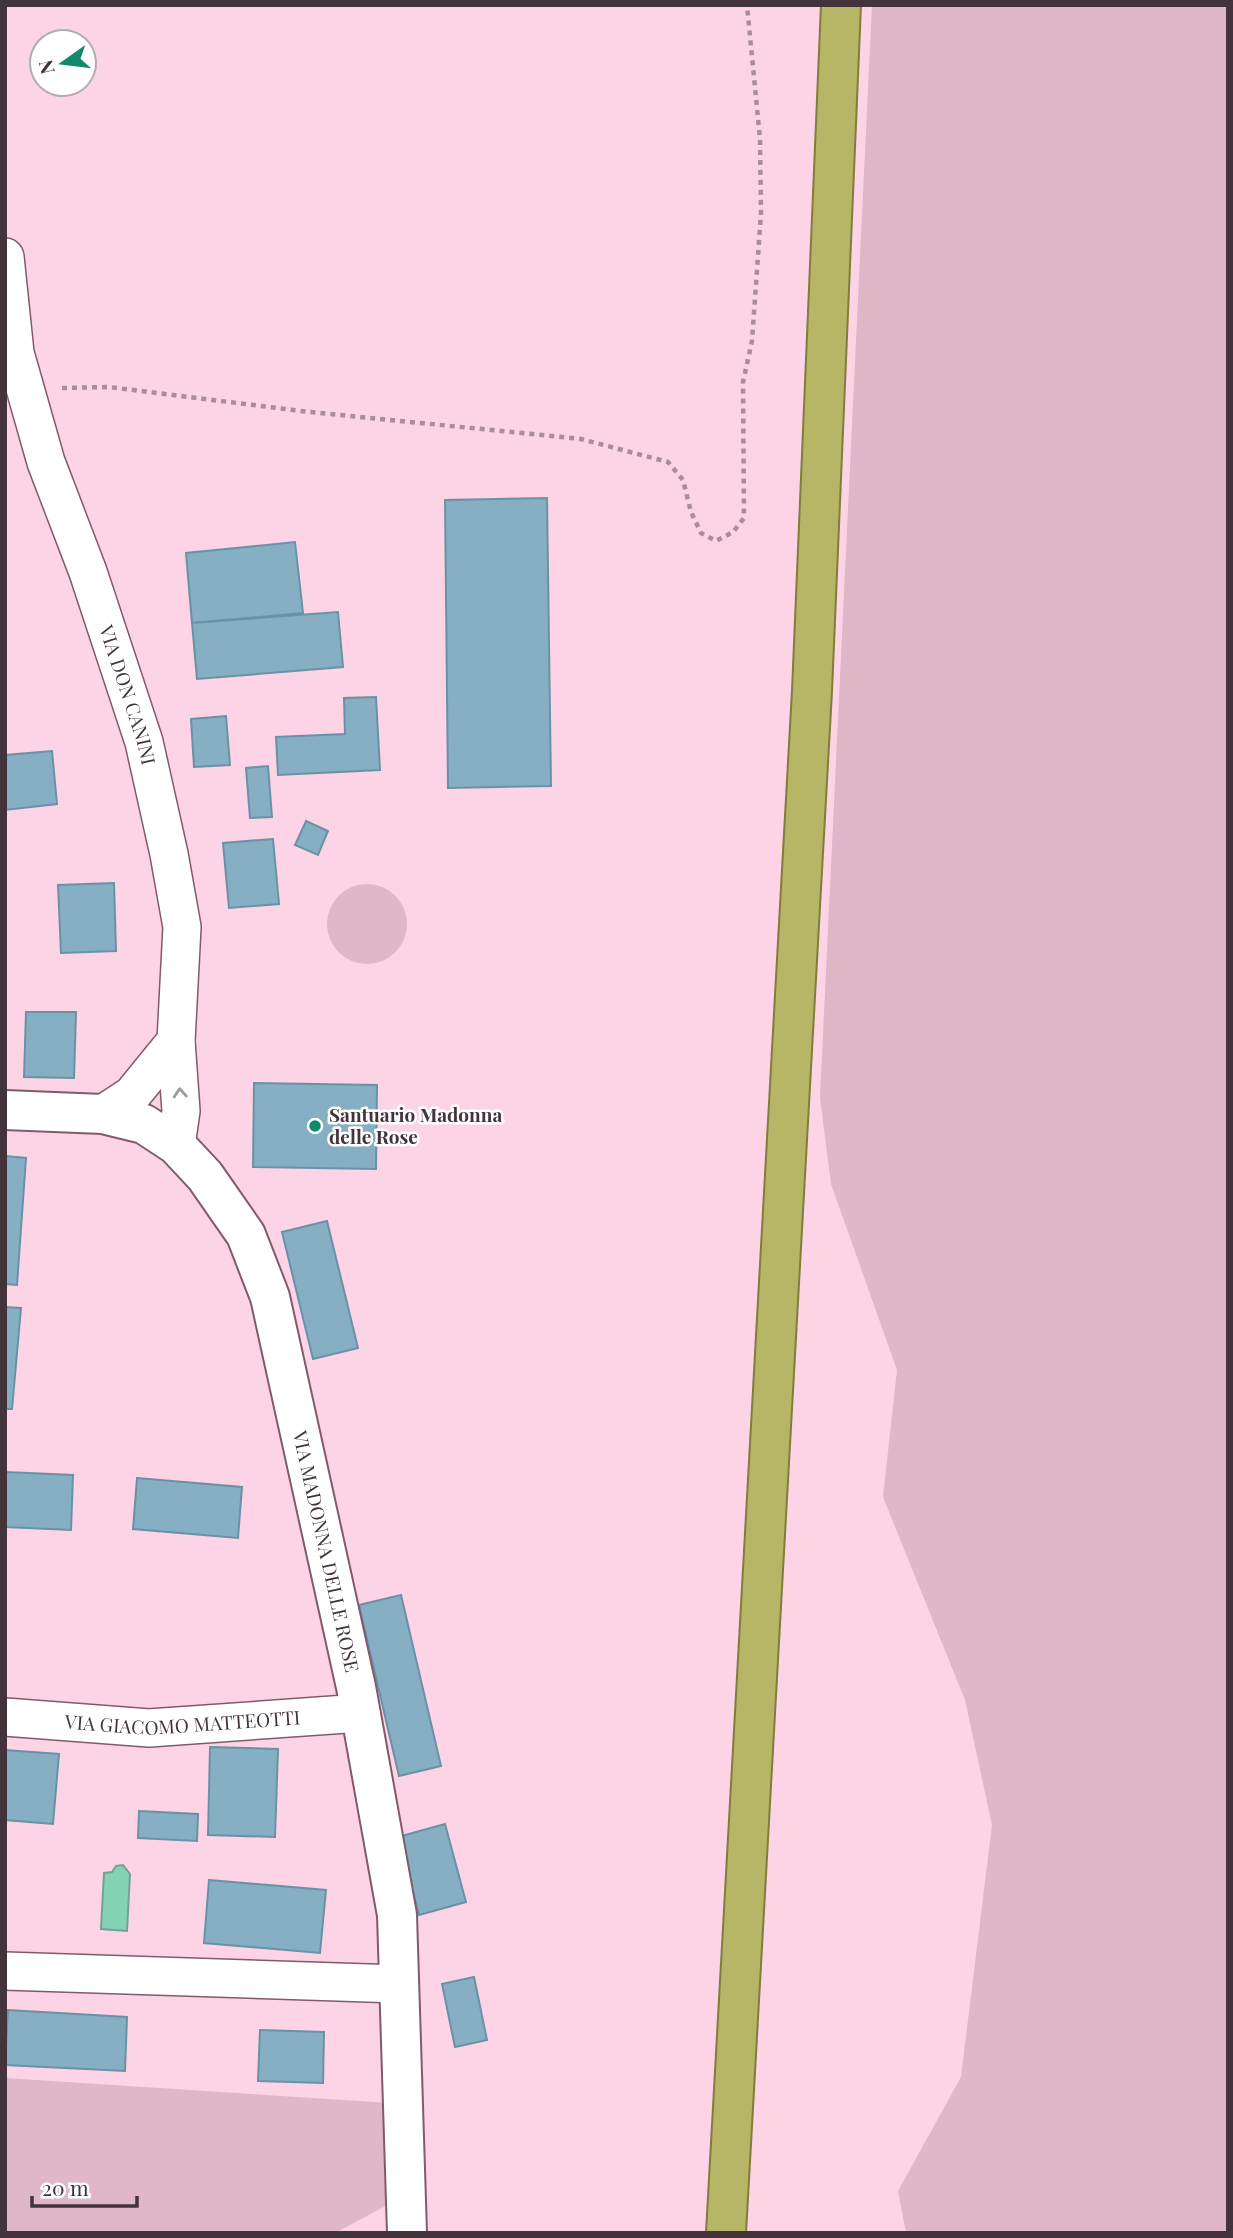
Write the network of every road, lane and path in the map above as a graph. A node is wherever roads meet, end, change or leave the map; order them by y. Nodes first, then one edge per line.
1 (747, 5) edge
2 (842, 5) edge
3 (5, 257) edge
4 (28, 398) junction
5 (176, 1041) junction
6 (5, 1110) edge
7 (103, 1114) junction
8 (176, 1145) junction
9 (361, 1713) junction
10 (5, 1717) edge
11 (5, 1971) edge
12 (399, 1984) junction
13 (407, 2233) edge
14 (726, 2233) edge

1 - 4 path
2 - 14 highway
3 - 4 street, VIA DON CANINI
4 - 5 street, VIA DON CANINI
5 - 7 street
8 -> 5 street, VIA DON CANINI
6 - 7 street, VIA MADONNA DELLE ROSE
7 - 8 street, VIA MADONNA DELLE ROSE
8 - 9 street, VIA MADONNA DELLE ROSE
9 - 10 street, VIA GIACOMO MATTEOTTI
9 - 12 street, VIA MADONNA DELLE ROSE
11 - 12 street
12 - 13 street, VIA MADONNA DELLE ROSE

